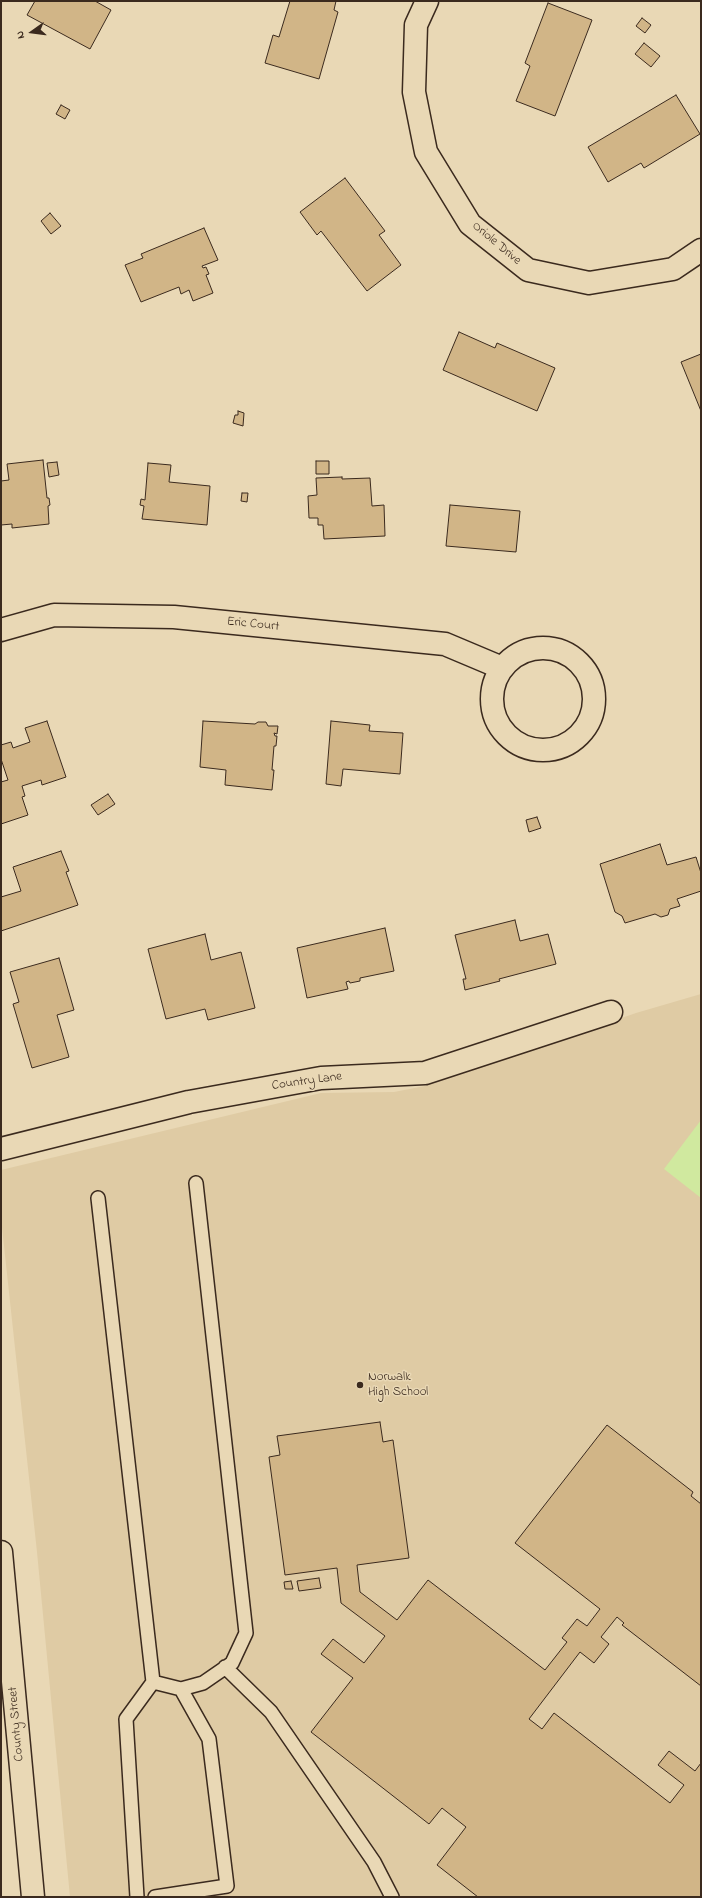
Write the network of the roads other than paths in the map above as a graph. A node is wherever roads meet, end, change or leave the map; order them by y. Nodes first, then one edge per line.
1 (427, 1) edge
2 (701, 250) edge
3 (1, 630) edge
4 (502, 668) junction
5 (611, 1012) dead end
6 (1, 1149) edge
7 (196, 1183) dead end
8 (98, 1198) dead end
9 (1, 1552) edge
10 (225, 1667) junction
11 (153, 1682) junction
12 (180, 1689) junction
13 (34, 1897) edge
14 (137, 1897) edge
15 (155, 1897) edge
16 (392, 1897) edge

1 - 2 street, Oriole Drive
3 - 4 street, Eric Court
4 - 4 street
5 - 6 street, Country Lane
7 - 10 lane
8 - 11 lane
9 - 13 street, County Street
10 - 12 lane
10 - 16 lane
11 - 12 lane
11 - 14 lane
12 - 15 lane

